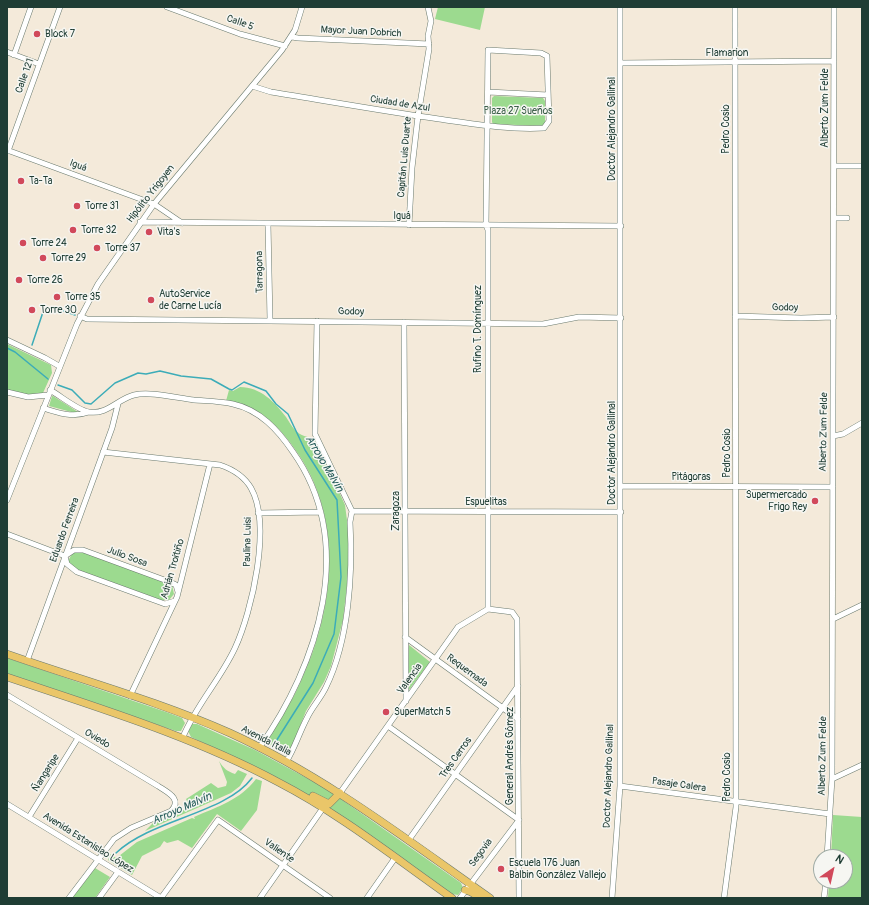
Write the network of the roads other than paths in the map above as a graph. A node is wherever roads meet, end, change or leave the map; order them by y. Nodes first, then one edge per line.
1 (31, 7) edge
2 (60, 7) edge
3 (167, 7) edge
4 (302, 7) edge
5 (428, 7) edge
6 (620, 7) edge
7 (735, 7) edge
8 (834, 7) edge
9 (292, 36) junction
10 (429, 44) junction
11 (285, 46) junction
12 (7, 52) edge
13 (14, 55) junction
14 (834, 61) junction
15 (735, 62) junction
16 (620, 63) junction
17 (39, 64) junction
18 (252, 86) junction
19 (488, 92) junction
20 (548, 95) junction
21 (418, 116) junction
22 (487, 126) junction
23 (8, 150) edge
24 (834, 166) junction
25 (862, 166) edge
26 (154, 204) junction
27 (168, 213) junction
28 (834, 218) junction
29 (847, 218) dead end
30 (140, 222) junction
31 (165, 223) junction
32 (183, 223) junction
33 (268, 224) junction
34 (409, 225) junction
35 (486, 225) junction
36 (621, 226) junction
37 (80, 316) junction
38 (736, 316) junction
39 (834, 317) junction
40 (621, 318) junction
41 (270, 320) junction
42 (317, 321) junction
43 (404, 322) junction
44 (487, 323) junction
45 (7, 340) edge
46 (59, 366) junction
47 (7, 392) edge
48 (49, 393) junction
49 (118, 404) junction
50 (43, 408) junction
51 (104, 411) junction
52 (89, 412) junction
53 (114, 421) junction
54 (862, 423) edge
55 (833, 436) junction
56 (103, 452) junction
57 (210, 464) junction
58 (621, 486) junction
59 (736, 486) junction
60 (833, 487) junction
61 (7, 500) edge
62 (352, 511) junction
63 (405, 511) junction
64 (488, 511) junction
65 (320, 512) junction
66 (621, 512) junction
67 (258, 514) junction
68 (7, 534) edge
69 (65, 556) junction
70 (178, 592) junction
71 (175, 601) junction
72 (862, 605) edge
73 (488, 609) junction
74 (833, 619) junction
75 (405, 637) junction
76 (7, 654) edge
77 (435, 659) junction
78 (27, 661) junction
79 (7, 677) edge
80 (518, 685) junction
81 (7, 695) edge
82 (130, 696) junction
83 (406, 701) junction
84 (502, 708) junction
85 (191, 718) junction
86 (518, 720) junction
87 (388, 726) junction
88 (183, 737) junction
89 (78, 738) junction
90 (259, 748) junction
91 (286, 762) junction
92 (862, 764) edge
93 (455, 775) junction
94 (832, 779) junction
95 (620, 786) junction
96 (294, 790) junction
97 (340, 793) junction
98 (736, 802) junction
99 (7, 804) edge
100 (323, 808) junction
101 (830, 814) junction
102 (29, 817) junction
103 (519, 820) junction
104 (408, 841) junction
105 (828, 849) edge
106 (395, 858) junction
107 (97, 860) junction
108 (283, 865) junction
109 (118, 872) junction
110 (470, 884) junction
111 (466, 890) junction
112 (69, 898) edge
113 (99, 898) edge
114 (161, 898) edge
115 (260, 898) edge
116 (330, 898) edge
117 (367, 898) edge
118 (452, 898) edge
119 (460, 898) edge
120 (481, 898) edge
121 (490, 898) edge
122 (519, 898) edge
123 (612, 898) edge
124 (724, 898) edge

1 - 13 street
2 - 17 street, Calle 121
3 - 11 street, Calle 5
4 - 9 street, Hipólito Yrigoyen
5 - 10 street, Capitán Luis Duarte
6 - 16 street, Doctor Alejandro Gallinal
7 - 15 street, Pedro Cosio
8 - 14 street, Alberto Zum Felde
9 - 10 street, Mayor Juan Dobrich
9 - 11 street, Hipólito Yrigoyen
10 - 21 street, Capitán Luis Duarte
11 - 18 street, Hipólito Yrigoyen
12 - 13 street
13 - 17 street
14 - 15 street, Flamarion
14 - 24 street, Alberto Zum Felde
15 - 16 street, Flamarion
15 - 38 street, Pedro Cosio
16 - 36 street, Doctor Alejandro Gallinal
17 - 23 street, Calle 121
18 - 21 street, Ciudad de Azul
18 - 26 street, Hipólito Yrigoyen
19 - 20 street
19 - 20 street, Rufino T. Domínguez
19 - 22 street, Rufino T. Domínguez
20 - 22 street, Ciudad de Azul
21 - 22 street, Ciudad de Azul
21 - 34 street, Capitán Luis Duarte
22 - 35 street, Rufino T. Domínguez
23 - 26 street, Iguá
24 - 25 street
24 - 28 street, Alberto Zum Felde
26 - 27 street, Iguá
26 - 30 street, Hipólito Yrigoyen
27 - 31 street
27 - 32 street, Iguá
28 - 29 street
28 - 39 street, Alberto Zum Felde
30 - 31 street, Iguá
30 - 37 street, Hipólito Yrigoyen
31 - 32 street, Iguá
32 - 33 street, Iguá
33 - 34 street, Iguá
33 - 41 street, Tarragona
34 - 35 street, Iguá
35 - 36 street, Iguá
35 - 44 street, Rufino T. Domínguez
36 - 40 street, Doctor Alejandro Gallinal
37 - 41 street, Godoy
37 - 46 street, Hipólito Yrigoyen
38 - 39 street, Godoy
38 - 59 street, Pedro Cosio
39 - 55 street, Alberto Zum Felde
40 - 44 street, Godoy
40 - 58 street, Doctor Alejandro Gallinal
41 - 42 street, Godoy
42 - 43 street, Godoy
42 - 62 street
43 - 44 street, Godoy
43 - 63 street, Zaragoza
44 - 64 street, Rufino T. Domínguez
45 - 46 street
46 - 48 street, Hipólito Yrigoyen
47 - 48 street
48 - 50 street, Hipólito Yrigoyen
48 - 52 street
49 - 51 street
49 - 53 street, Eduardo Ferreira
49 - 65 street
50 - 52 street
50 - 61 street, Hipólito Yrigoyen
51 - 52 street
51 - 53 street
53 - 56 street, Eduardo Ferreira
54 - 55 street
55 - 60 street, Alberto Zum Felde
56 - 57 street, Paulina Luisi
56 - 69 street, Eduardo Ferreira
57 - 67 street, Paulina Luisi
57 - 70 street, Adrián Troitiño
58 - 59 street, Pitágoras
58 - 66 street, Doctor Alejandro Gallinal
59 - 60 street, Pitágoras
59 - 98 street, Pedro Cosio
60 - 74 street, Alberto Zum Felde
62 - 63 street, Espuelitas
62 - 91 street
63 - 64 street, Espuelitas
63 - 75 street, Zaragoza
64 - 66 street, Espuelitas
64 - 73 street, Rufino T. Domínguez
65 - 67 street
65 - 90 street
66 - 95 street, Doctor Alejandro Gallinal
67 - 85 street, Paulina Luisi
68 - 69 street
69 - 70 street, Julio Sosa
69 - 71 street
69 - 78 street, Eduardo Ferreira
70 - 71 street, Adrián Troitiño
71 - 82 street, Adrián Troitiño
72 - 74 street
73 - 77 street, Valencia
73 - 80 street, General Andrés Gómez
74 - 94 street, Alberto Zum Felde
75 - 77 street, Requemada
75 - 83 street, Zaragoza
76 - 78 main road, Avenida Italia
77 - 83 street, Valencia
77 - 84 street, Requemada
78 - 82 main road, Avenida Italia
79 - 88 main road
80 - 84 street, Tres Cerros
80 - 86 street, General Andrés Gómez
81 - 89 street, Oviedo
82 - 85 main road, Avenida Italia
83 - 87 street, Valencia
84 - 86 street, Requemada
84 - 93 street, Tres Cerros
85 - 88 street, Paulina Luisi
85 - 90 main road, Avenida Italia
86 - 103 street, General Andrés Gómez
87 - 93 street
87 - 97 street, Valencia
88 - 96 main road
89 - 102 street, Ñangaripe
89 - 107 street, Oviedo
90 - 91 main road, Avenida Italia
91 - 97 main road, Avenida Italia
92 - 94 street
93 - 103 street
93 - 104 street, Tres Cerros
94 - 101 street, Alberto Zum Felde
95 - 98 street, Pasaje Calera
95 - 123 street, Doctor Alejandro Gallinal
96 - 97 main road
96 - 100 main road
97 - 104 main road, Avenida Italia
98 - 101 street, Pasaje Calera
98 - 124 street, Pedro Cosio
99 - 102 street, Avenida Estanislao López
100 - 106 main road
100 - 108 street
101 - 105 street, Alberto Zum Felde
102 - 107 street, Avenida Estanislao López
103 - 110 street, Segovia
103 - 122 street, General Andrés Gómez
104 - 110 main road, Avenida Italia
106 - 117 street
106 - 118 main road
107 - 109 street, Avenida Estanislao López
107 - 112 street
108 - 114 street, Valiente
108 - 115 street
108 - 116 street, Valiente
109 - 113 street
109 - 114 street, Avenida Estanislao López
110 - 111 street, Segovia
110 - 121 main road, Avenida Italia
111 - 119 street, Segovia
111 - 120 main road

